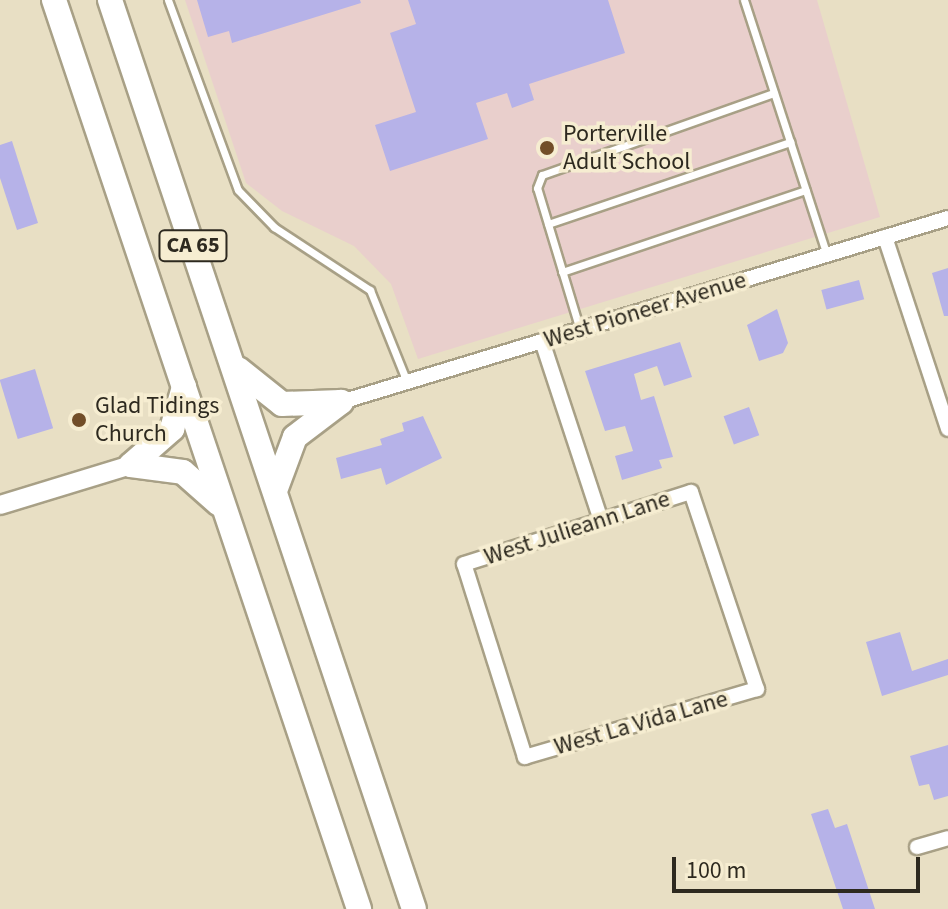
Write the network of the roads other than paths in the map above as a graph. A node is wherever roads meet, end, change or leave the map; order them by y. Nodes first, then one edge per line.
1 (54, 0) edge
2 (110, 0) edge
3 (168, 0) edge
4 (744, 0) edge
5 (774, 93) junction
6 (790, 142) junction
7 (806, 190) junction
8 (948, 218) edge
9 (548, 224) junction
10 (885, 237) junction
11 (827, 255) junction
12 (562, 272) junction
13 (580, 330) junction
14 (542, 341) junction
15 (233, 365) junction
16 (407, 382) junction
17 (184, 387) junction
18 (341, 402) junction
19 (948, 429) edge
20 (131, 465) junction
21 (275, 492) junction
22 (0, 505) edge
23 (226, 513) junction
24 (601, 520) junction
25 (757, 689) joint
26 (525, 757) joint
27 (948, 838) edge
28 (917, 847) dead end
29 (359, 909) edge
30 (414, 909) edge

1 - 17 highway, CA 65
2 - 15 highway, CA 65
3 - 16 lane
4 - 5 lane
5 - 6 lane
5 - 9 lane
6 - 7 lane
6 - 9 lane
7 - 11 lane
7 - 12 lane
8 - 10 street, West Pioneer Avenue
9 - 12 lane
10 - 11 street, West Pioneer Avenue
10 - 19 street
11 - 13 street, West Pioneer Avenue
12 - 13 lane
13 - 14 street, West Pioneer Avenue
14 - 16 street, West Pioneer Avenue
14 - 24 street
15 - 18 highway
15 - 21 highway, CA 65
16 - 18 street, West Pioneer Avenue
17 - 20 highway
17 - 23 highway, CA 65
18 - 21 highway
20 - 22 street
20 - 23 highway
21 - 30 highway, CA 65
23 - 29 highway, CA 65
24 - 25 street, West Julieann Lane
24 - 26 street, West Julieann Lane
25 - 26 street, West La Vida Lane
27 - 28 street

